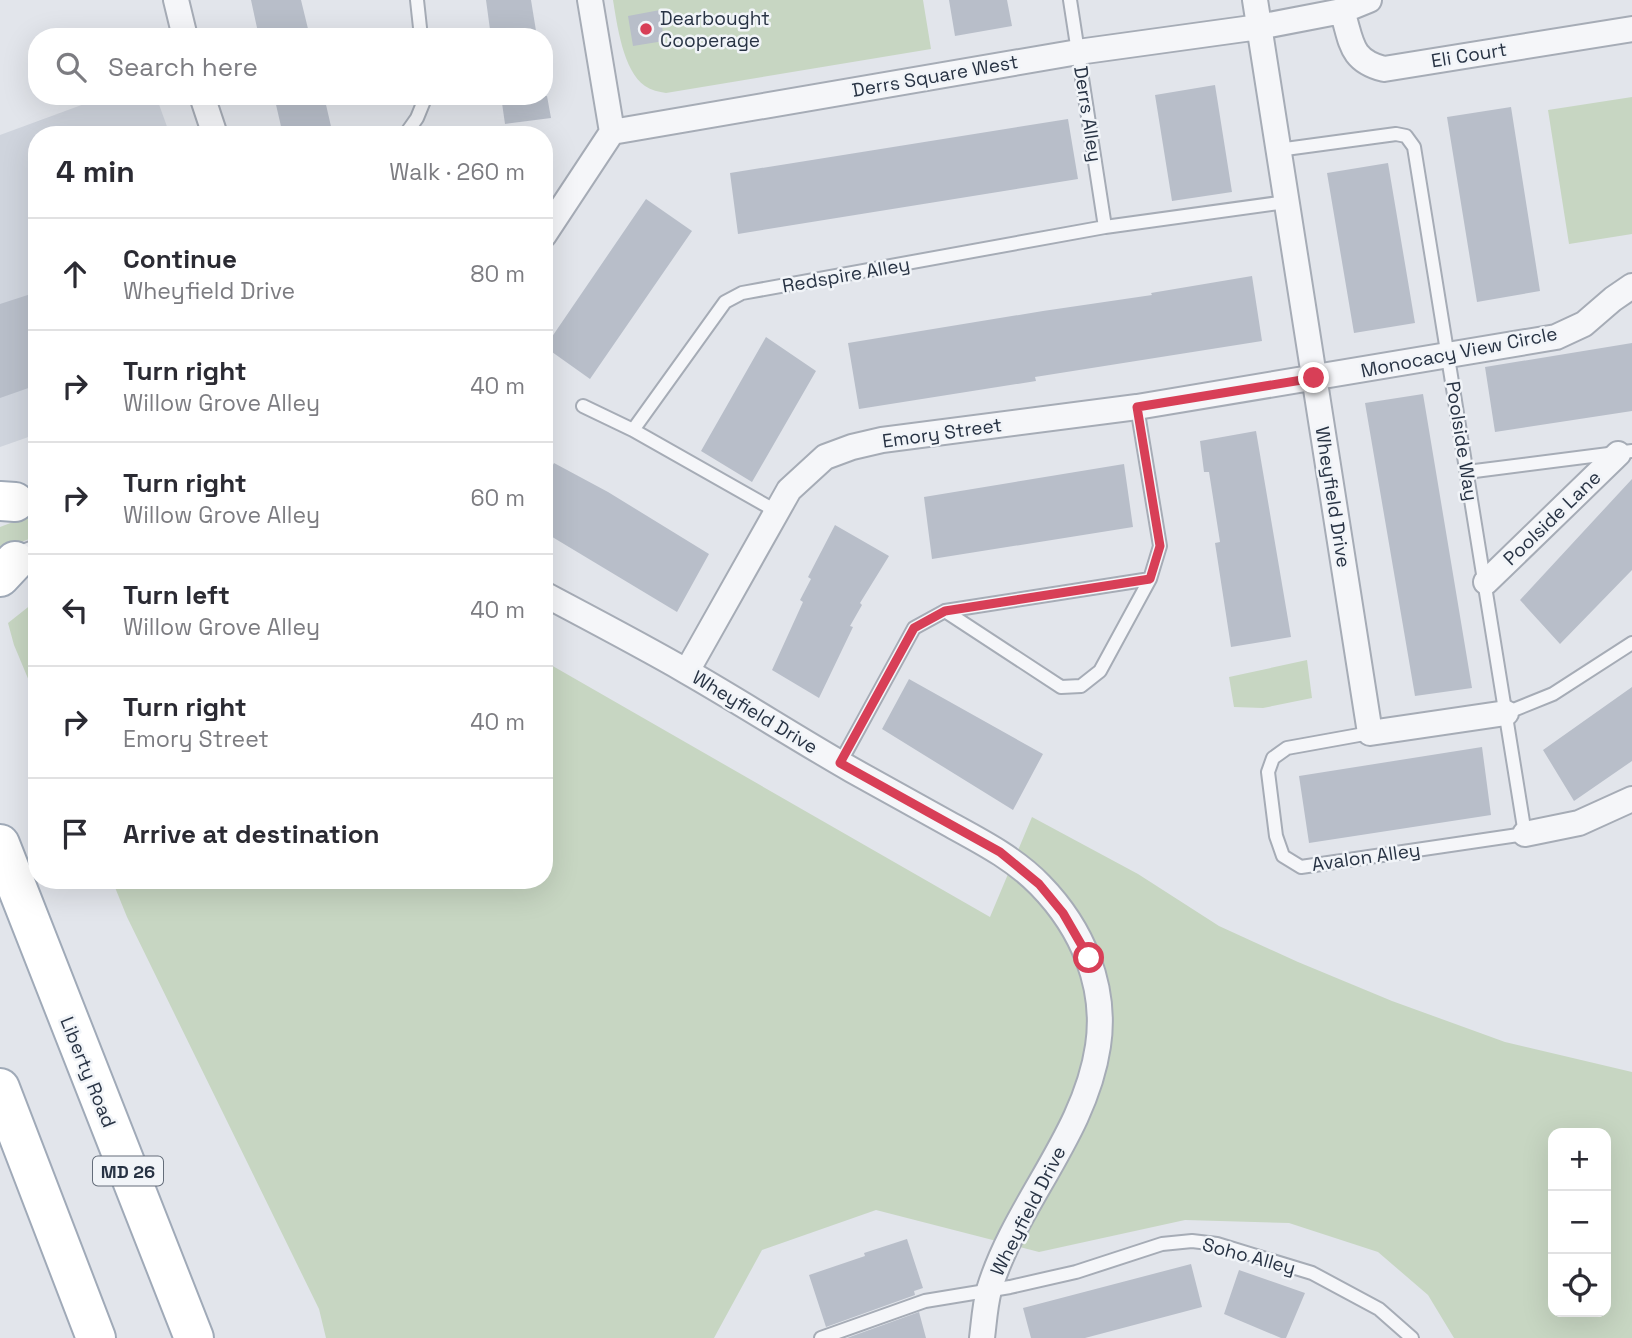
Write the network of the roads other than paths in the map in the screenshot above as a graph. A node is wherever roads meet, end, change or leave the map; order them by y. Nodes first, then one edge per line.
1 (176, 0) edge
2 (417, 0) edge
3 (590, 0) edge
4 (1070, 0) edge
5 (1255, 0) edge
6 (1369, 0) edge
7 (1342, 11) junction
8 (1259, 27) junction
9 (183, 28) edge
10 (420, 28) edge
11 (1632, 29) edge
12 (1078, 52) junction
13 (205, 105) edge
14 (422, 105) edge
15 (212, 126) edge
16 (411, 126) edge
17 (612, 131) junction
18 (1278, 150) junction
19 (1286, 202) junction
20 (553, 220) edge
21 (1105, 228) junction
22 (1632, 286) edge
23 (1448, 356) junction
24 (1314, 378) junction
25 (583, 406) dead end
26 (1137, 407) junction
27 (633, 430) junction
28 (1625, 453) edge
29 (1467, 472) junction
30 (776, 511) junction
31 (1150, 579) junction
32 (1486, 582) junction
33 (553, 599) edge
34 (945, 611) junction
35 (1632, 643) edge
36 (687, 671) junction
37 (1506, 713) junction
38 (1370, 733) junction
39 (840, 763) junction
40 (1632, 799) edge
41 (1525, 834) junction
42 (0, 844) edge
43 (0, 1088) edge
44 (989, 1291) junction
45 (96, 1338) edge
46 (194, 1338) edge
47 (821, 1338) edge
48 (982, 1338) edge
49 (1412, 1338) edge

1 - 9 street
2 - 10 lane
3 - 17 street
4 - 12 lane, Derrs Alley
5 - 8 street, Wheyfield Drive
6 - 7 street
7 - 8 street
7 - 11 street, Eli Court
8 - 12 street, Derrs Square West
8 - 18 street, Wheyfield Drive
12 - 17 street, Derrs Square West
12 - 21 lane, Derrs Alley
13 - 15 street
14 - 16 lane
17 - 20 street
18 - 19 street, Wheyfield Drive
18 - 23 lane, Poolside Way
19 - 21 lane, Redspire Alley
19 - 24 street, Wheyfield Drive
21 - 27 lane, Redspire Alley
22 - 23 street, Monocacy View Circle
23 - 24 street, Monocacy View Circle
23 - 29 lane, Poolside Way
24 - 26 street, Emory Street
24 - 38 street, Wheyfield Drive
25 - 27 lane
26 - 30 street, Emory Street
26 - 31 lane
27 - 30 lane
28 - 29 lane
28 - 32 street, Poolside Lane
29 - 32 lane, Poolside Way
30 - 36 street, Emory Street
31 - 34 lane
31 - 34 lane
32 - 37 lane, Poolside Way
33 - 36 street, Wheyfield Drive
34 - 39 lane
35 - 37 lane
36 - 39 street, Wheyfield Drive
37 - 38 street
37 - 41 lane, Poolside Way
38 - 41 lane, Avalon Alley
39 - 44 street, Wheyfield Drive
40 - 41 street
42 - 46 main road, Liberty Road / MD 26
43 - 45 main road
44 - 47 lane, Soho Alley
44 - 48 street, Wheyfield Drive
44 - 49 lane, Soho Alley

